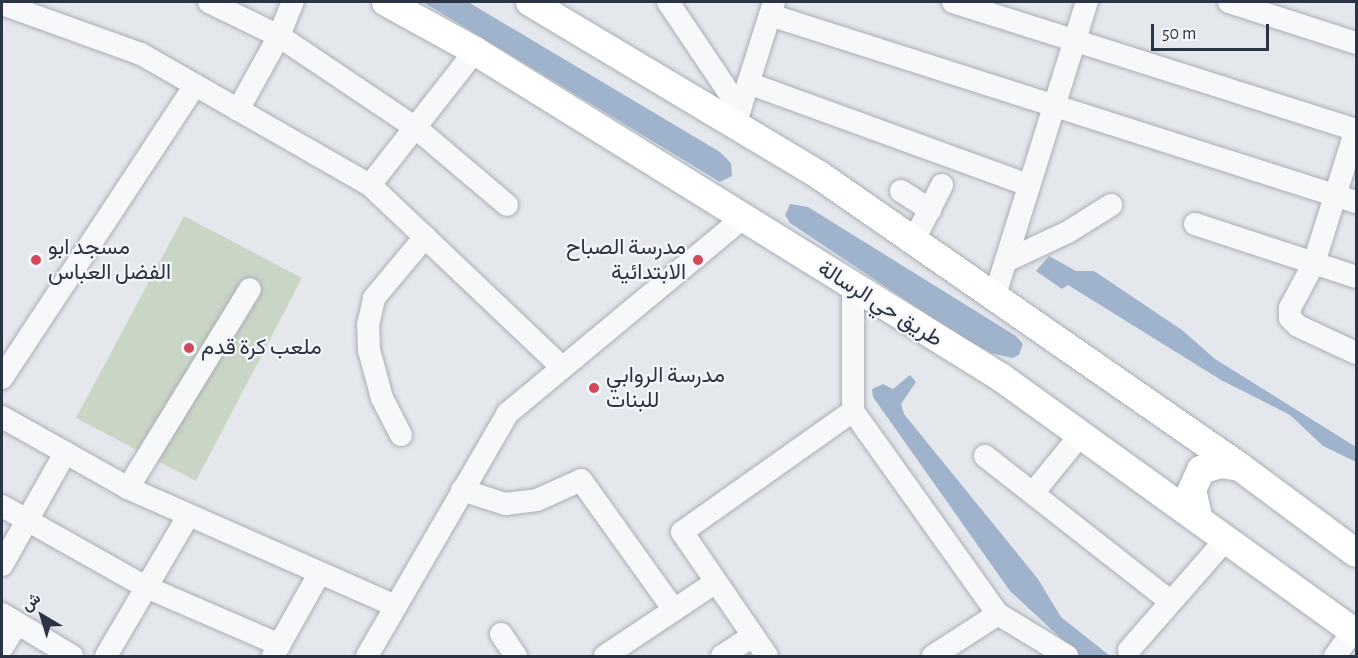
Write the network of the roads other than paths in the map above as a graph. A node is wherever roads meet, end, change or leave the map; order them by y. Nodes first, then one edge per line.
1 (209, 2) edge
2 (293, 2) edge
3 (386, 2) edge
4 (530, 2) edge
5 (668, 2) edge
6 (953, 2) edge
7 (1087, 2) edge
8 (1229, 2) edge
9 (2, 4) edge
10 (772, 8) edge
11 (279, 36) junction
12 (1075, 40) junction
13 (1356, 43) edge
14 (475, 51) junction
15 (748, 82) junction
16 (195, 85) junction
17 (1054, 106) junction
18 (238, 110) junction
19 (737, 117) junction
20 (416, 128) junction
21 (1356, 130) edge
22 (942, 185) dead end
23 (1029, 185) junction
24 (370, 186) junction
25 (901, 190) dead end
26 (1346, 199) edge
27 (507, 205) dead end
28 (1111, 205) dead end
29 (930, 210) junction
30 (744, 217) junction
31 (1195, 224) dead end
32 (425, 237) junction
33 (913, 242) junction
34 (1006, 261) junction
35 (1314, 263) junction
36 (1356, 277) edge
37 (854, 288) junction
38 (250, 289) dead end
39 (995, 295) junction
40 (1356, 353) edge
41 (562, 366) junction
42 (2, 378) edge
43 (853, 411) junction
44 (2, 417) edge
45 (1187, 432) junction
46 (1082, 433) junction
47 (401, 435) dead end
48 (65, 453) junction
49 (985, 456) dead end
50 (1240, 467) junction
51 (1153, 484) junction
52 (128, 488) junction
53 (462, 490) junction
54 (1032, 493) junction
55 (2, 506) edge
56 (188, 516) junction
57 (1198, 516) junction
58 (27, 520) junction
59 (1227, 538) junction
60 (1356, 554) edge
61 (2, 565) edge
62 (319, 574) junction
63 (716, 582) junction
64 (146, 587) junction
65 (1171, 602) junction
66 (395, 606) junction
67 (674, 610) junction
68 (998, 614) junction
69 (9, 619) edge
70 (1355, 632) edge
71 (501, 634) dead end
72 (753, 636) junction
73 (2, 648) edge
74 (1129, 650) dead end
75 (277, 651) edge
76 (1051, 653) edge
77 (72, 657) edge
78 (106, 657) edge
79 (367, 657) edge
80 (516, 657) edge
81 (606, 657) edge
82 (722, 657) edge
83 (767, 657) edge
84 (933, 657) edge
85 (1335, 657) edge

1 - 11 street
2 - 11 street
3 - 14 main road, طريق حي الرسالة
4 - 19 main road
5 - 19 street
6 - 12 street
7 - 12 street
8 - 13 street
9 - 16 street
10 - 15 street
10 - 17 street
11 - 18 street
11 - 20 street
12 - 17 street
12 - 21 street
14 - 20 street
14 - 30 main road, طريق حي الرسالة
15 - 19 street
15 - 23 street
16 - 18 street
16 - 42 street
17 - 23 street
17 - 26 street
18 - 24 street
19 - 33 main road
20 - 24 street
20 - 27 street
21 - 26 street
22 - 29 street
23 - 34 street
24 - 32 street
25 - 29 street
26 - 35 street
28 - 34 street
29 - 33 street
30 - 37 main road, طريق حي الرسالة
30 - 41 street
31 - 35 street
32 - 41 street
32 - 47 street
33 - 39 main road
34 - 39 street
35 - 36 street
35 - 40 street
37 - 43 street
37 - 46 main road, طريق حي الرسالة
38 - 52 street
39 - 45 main road
41 - 53 street
43 - 63 street
43 - 68 street
44 - 48 street
45 - 50 main road
45 - 51 main road
46 - 51 main road, طريق حي الرسالة
46 - 54 street
48 - 52 street
48 - 58 street
49 - 54 street
50 - 57 main road
50 - 60 main road
51 - 57 main road, طريق حي الرسالة
52 - 56 street
53 - 66 street
53 - 67 street
54 - 65 street
55 - 58 street
56 - 62 street
56 - 64 street
57 - 59 main road, طريق حي الرسالة
58 - 61 street
58 - 64 street
59 - 65 street
59 - 70 main road, طريق حي الرسالة
62 - 66 street
62 - 75 street
63 - 67 street
63 - 72 street
64 - 75 street
64 - 78 street
65 - 74 street
66 - 79 street
67 - 81 street
68 - 76 street
68 - 84 street
69 - 73 street
69 - 77 street
70 - 85 street
71 - 80 street
72 - 82 street
72 - 83 street

